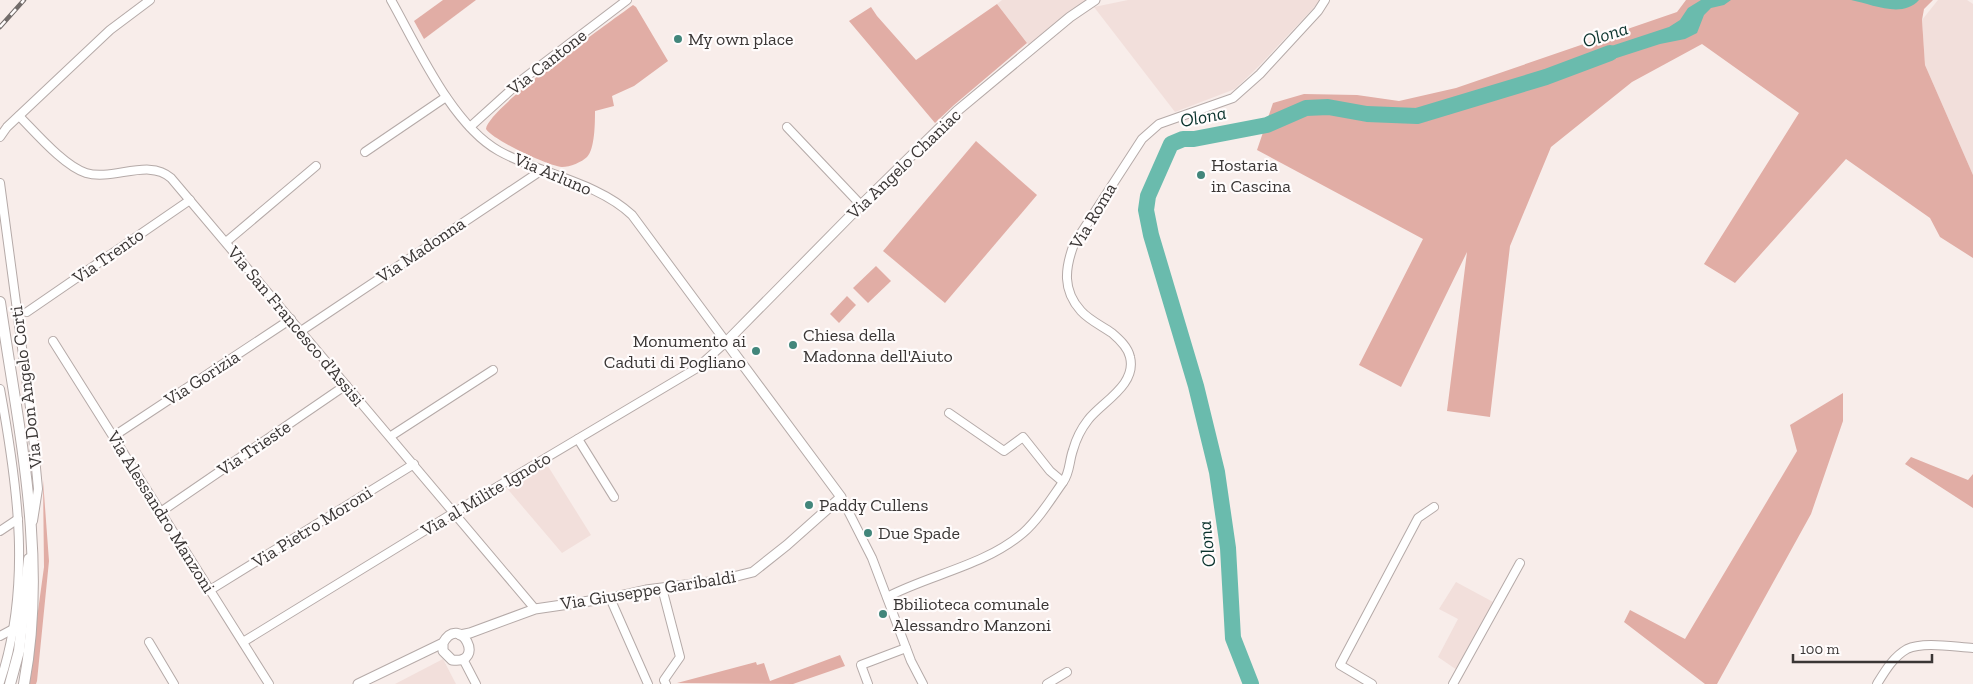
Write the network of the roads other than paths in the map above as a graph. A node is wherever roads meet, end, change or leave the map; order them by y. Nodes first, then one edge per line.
1 (150, 0) edge
2 (391, 0) edge
3 (627, 0) edge
4 (1095, 0) edge
5 (1325, 0) edge
6 (446, 97) junction
7 (19, 116) junction
8 (470, 127) junction
9 (787, 128) dead end
10 (0, 137) edge
11 (365, 152) dead end
12 (316, 166) dead end
13 (542, 170) junction
14 (0, 183) edge
15 (190, 200) junction
16 (861, 205) junction
17 (226, 242) junction
18 (0, 302) edge
19 (27, 312) dead end
20 (291, 319) junction
21 (301, 331) junction
22 (53, 341) dead end
23 (726, 342) junction
24 (493, 370) dead end
25 (346, 385) junction
26 (0, 389) edge
27 (949, 412) dead end
28 (114, 436) junction
29 (391, 436) junction
30 (578, 439) junction
31 (414, 464) junction
32 (1063, 482) junction
33 (614, 497) dead end
34 (841, 497) junction
35 (1434, 507) dead end
36 (162, 511) junction
37 (455, 512) junction
38 (18, 519) junction
39 (1, 530) edge
40 (18, 534) junction
41 (32, 536) junction
42 (1520, 563) dead end
43 (662, 588) junction
44 (210, 590) junction
45 (887, 596) junction
46 (610, 598) junction
47 (535, 609) junction
48 (489, 624) junction
49 (15, 628) junction
50 (460, 635) junction
51 (0, 636) edge
52 (149, 642) dead end
53 (243, 642) junction
54 (444, 643) junction
55 (469, 648) junction
56 (906, 648) junction
57 (1973, 648) edge
58 (444, 653) junction
59 (414, 657) junction
60 (463, 662) junction
61 (1067, 672) dead end
62 (0, 682) edge
63 (10, 684) edge
64 (24, 684) edge
65 (174, 684) edge
66 (269, 684) edge
67 (358, 684) edge
68 (476, 684) edge
69 (648, 684) edge
70 (666, 684) edge
71 (868, 684) edge
72 (923, 684) edge
73 (1047, 684) edge
74 (1372, 684) edge
75 (1453, 684) edge
76 (1876, 684) edge

1 - 7 street
2 - 6 street, Via Arluno
3 - 8 street, Via Cantone
4 - 16 street, Via Angelo Chaniac
5 - 32 street, Via Roma
6 - 8 street, Via Arluno
6 - 11 street
7 - 10 street
7 - 15 street, Via San Francesco d'Assisi
8 - 13 street, Via Arluno
9 - 16 street
12 - 17 street
13 - 21 street, Via Madonna
13 - 23 street, Via Arluno
14 - 41 street, Via Don Angelo Corti
15 - 17 street, Via San Francesco d'Assisi
15 - 19 street, Via Trento
16 - 23 street, Via Angelo Chaniac
17 - 20 street, Via San Francesco d'Assisi
18 - 41 main road
20 - 21 street, Via San Francesco d'Assisi
20 - 28 street, Via Gorizia
21 - 25 street, Via San Francesco d'Assisi
22 - 28 street, Via Alessandro Manzoni
23 - 30 street, Via al Milite Ignoto
23 - 34 street
24 - 29 street
25 - 29 street, Via San Francesco d'Assisi
25 - 36 street, Via Trieste
26 - 38 street
27 - 32 street
28 - 36 street, Via Alessandro Manzoni
29 - 31 street, Via San Francesco d'Assisi
30 - 33 street
30 - 37 street, Via al Milite Ignoto
31 - 37 street, Via San Francesco d'Assisi
31 - 44 street, Via Pietro Moroni
32 - 45 street, Via Roma
34 - 43 street, Via Giuseppe Garibaldi
34 - 45 street
35 - 74 street
36 - 44 street, Via Alessandro Manzoni
37 - 47 street, Via San Francesco d'Assisi
37 - 53 street, Via al Milite Ignoto
38 - 39 street
38 - 40 street
39 - 40 street
40 - 49 street
41 - 63 main road
41 - 64 main road
42 - 75 street
43 - 46 street, Via Giuseppe Garibaldi
43 - 70 street
44 - 53 street, Via Alessandro Manzoni
45 - 56 street
46 - 47 street, Via Giuseppe Garibaldi
46 - 69 street
47 - 48 street, Via Giuseppe Garibaldi
48 - 50 street, Via Giuseppe Garibaldi
48 - 55 street, Via Giuseppe Garibaldi
49 - 51 street
49 - 62 street
50 - 54 street, Via Giuseppe Garibaldi
50 - 55 street
52 - 65 street
53 - 66 street, Via Alessandro Manzoni
54 - 58 street
54 - 59 street, Via Giuseppe Garibaldi
55 - 60 street
56 - 71 street
56 - 72 street
57 - 76 street
58 - 59 street, Via Giuseppe Garibaldi
58 - 60 street
59 - 67 street, Via Giuseppe Garibaldi
60 - 68 street
61 - 73 street

